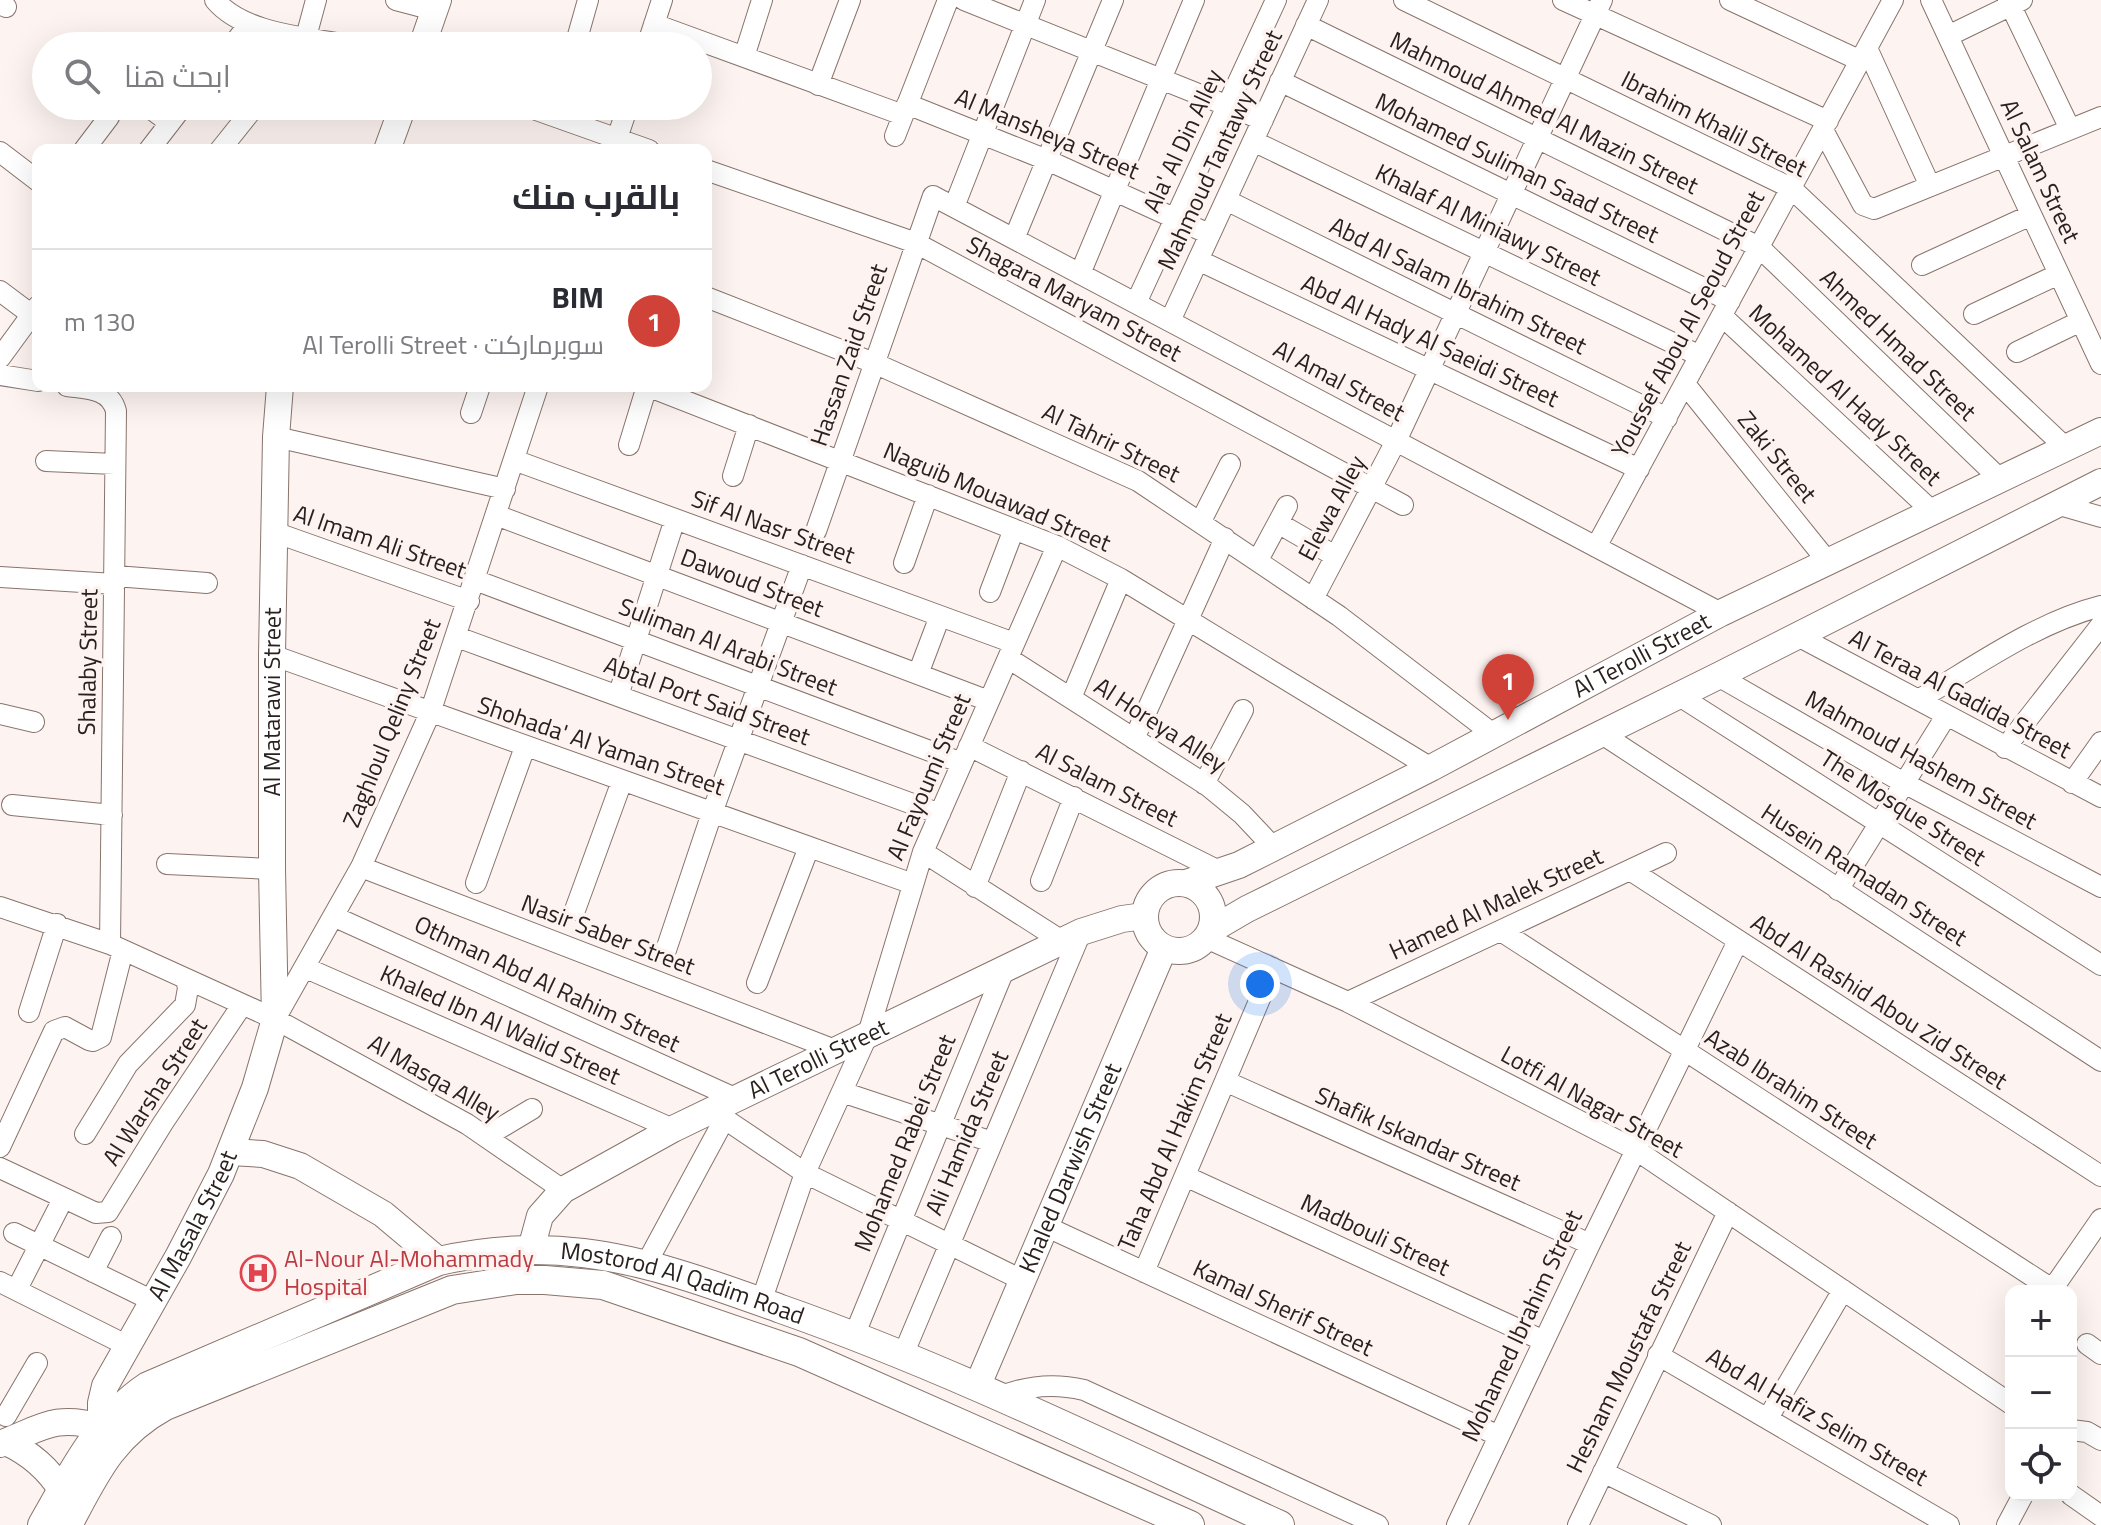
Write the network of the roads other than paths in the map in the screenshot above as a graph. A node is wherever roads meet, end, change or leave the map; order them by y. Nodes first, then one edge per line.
1 (215, 0) edge
2 (316, 0) edge
3 (396, 0) edge
4 (588, 0) edge
5 (662, 0) edge
6 (762, 0) edge
7 (850, 0) edge
8 (948, 0) edge
9 (964, 0) edge
10 (1035, 0) edge
11 (1113, 0) edge
12 (1194, 0) edge
13 (1276, 0) edge
14 (1318, 0) edge
15 (1404, 0) edge
16 (1563, 0) edge
17 (1730, 0) edge
18 (1893, 0) edge
19 (1931, 0) edge
20 (2013, 2) edge
21 (436, 5) edge
22 (1599, 7) edge
23 (249, 24) junction
24 (654, 24) junction
25 (1025, 24) junction
26 (1306, 25) junction
27 (243, 32) edge
28 (284, 32) edge
29 (307, 32) edge
30 (427, 32) edge
31 (579, 32) edge
32 (651, 32) edge
33 (676, 32) edge
34 (1948, 36) junction
35 (712, 45) edge
36 (1092, 51) junction
37 (1864, 55) junction
38 (744, 57) junction
39 (1565, 78) junction
40 (1161, 79) junction
41 (1280, 81) junction
42 (818, 85) junction
43 (1228, 106) junction
44 (905, 110) junction
45 (2101, 117) edge
46 (107, 120) edge
47 (153, 120) edge
48 (174, 120) edge
49 (244, 120) edge
50 (398, 120) edge
51 (558, 120) edge
52 (623, 120) edge
53 (1263, 120) junction
54 (1826, 125) junction
55 (2070, 129) junction
56 (983, 133) junction
57 (895, 136) dead end
58 (1537, 138) junction
59 (162, 140) edge
60 (1253, 141) junction
61 (89, 144) edge
62 (225, 144) edge
63 (389, 144) edge
64 (615, 144) edge
65 (0, 152) edge
66 (2004, 157) junction
67 (1047, 160) junction
68 (712, 172) edge
69 (32, 176) edge
70 (1930, 186) junction
71 (1791, 188) junction
72 (1115, 190) junction
73 (1511, 194) junction
74 (933, 196) joint
75 (1226, 200) junction
76 (954, 207) junction
77 (2031, 215) junction
78 (1175, 218) junction
79 (1209, 234) junction
80 (1014, 239) junction
81 (916, 243) junction
82 (1759, 247) junction
83 (1484, 252) junction
84 (1198, 260) junction
85 (1922, 265) dead end
86 (1080, 274) junction
87 (2059, 274) junction
88 (0, 291) edge
89 (712, 299) edge
90 (1136, 303) junction
91 (32, 308) edge
92 (1726, 309) junction
93 (1455, 313) junction
94 (32, 314) edge
95 (1974, 314) dead end
96 (1170, 321) junction
97 (2081, 321) junction
98 (2017, 352) dead end
99 (1700, 356) junction
100 (0, 358) edge
101 (874, 363) junction
102 (2101, 364) edge
103 (1429, 369) junction
104 (0, 375) edge
105 (32, 380) edge
106 (1685, 384) junction
107 (100, 392) edge
108 (280, 392) edge
109 (478, 392) edge
110 (536, 392) edge
111 (645, 392) edge
112 (663, 392) edge
113 (471, 413) dead end
114 (1667, 418) junction
115 (749, 425) junction
116 (2101, 431) edge
117 (276, 437) junction
118 (1396, 441) junction
119 (629, 445) dead end
120 (2066, 448) junction
121 (514, 460) junction
122 (840, 460) junction
123 (46, 461) dead end
124 (115, 464) junction
125 (1230, 464) dead end
126 (1639, 469) junction
127 (733, 476) dead end
128 (2001, 480) junction
129 (2101, 482) edge
130 (505, 489) junction
131 (1371, 489) junction
132 (928, 495) junction
133 (2056, 504) junction
134 (1403, 505) dead end
135 (1933, 512) junction
136 (496, 515) junction
137 (2101, 517) edge
138 (675, 519) junction
139 (1201, 521) junction
140 (1014, 529) junction
141 (816, 531) dead end
142 (274, 532) junction
143 (1225, 538) junction
144 (1057, 546) junction
145 (1596, 547) junction
146 (1335, 556) junction
147 (1258, 560) junction
148 (1828, 562) junction
149 (904, 563) dead end
150 (802, 565) junction
151 (657, 575) junction
152 (0, 577) edge
153 (1121, 579) junction
154 (115, 580) junction
155 (475, 580) junction
156 (207, 583) dead end
157 (990, 592) dead end
158 (1313, 599) junction
159 (469, 601) junction
160 (2101, 606) edge
161 (1721, 613) junction
162 (940, 616) junction
163 (1190, 620) junction
164 (781, 622) junction
165 (2101, 625) edge
166 (1796, 635) junction
167 (457, 637) junction
168 (636, 640) junction
169 (1011, 651) junction
170 (272, 655) junction
171 (918, 674) junction
172 (1718, 676) junction
173 (758, 686) junction
174 (1678, 695) junction
175 (618, 696) junction
176 (1071, 698) junction
177 (1918, 700) junction
178 (989, 701) junction
179 (1243, 710) dead end
180 (430, 713) junction
181 (0, 714) edge
182 (1946, 716) junction
183 (34, 722) dead end
184 (1599, 732) junction
185 (1493, 734) junction
186 (1134, 739) junction
187 (738, 740) junction
188 (2101, 742) edge
189 (525, 747) junction
190 (2005, 748) junction
191 (966, 754) junction
192 (1431, 768) junction
193 (1021, 771) junction
194 (622, 781) junction
195 (1904, 783) junction
196 (2072, 783) junction
197 (1204, 784) junction
198 (1074, 797) junction
199 (2101, 797) edge
200 (12, 805) dead end
201 (712, 813) junction
202 (940, 814) junction
203 (112, 815) junction
204 (1879, 824) junction
205 (809, 847) junction
206 (1273, 847) junction
207 (923, 852) junction
208 (1666, 853) dead end
209 (167, 864) dead end
210 (361, 867) junction
211 (272, 869) junction
212 (1630, 870) junction
213 (1221, 872) junction
214 (1041, 881) dead end
215 (476, 883) dead end
216 (1186, 883) junction
217 (913, 884) junction
218 (975, 887) junction
219 (2101, 887) edge
220 (1838, 890) junction
221 (0, 907) edge
222 (575, 910) dead end
223 (1144, 916) junction
224 (335, 917) junction
225 (57, 924) junction
226 (1501, 931) junction
227 (1209, 934) junction
228 (1071, 937) junction
229 (1738, 941) junction
230 (117, 947) junction
231 (1164, 948) junction
232 (666, 950) dead end
233 (2101, 965) edge
234 (306, 968) junction
235 (1273, 968) junction
236 (1004, 970) junction
237 (186, 979) junction
238 (757, 983) dead end
239 (1348, 1002) junction
240 (242, 1005) junction
241 (29, 1012) dead end
242 (275, 1019) junction
243 (868, 1034) junction
244 (835, 1050) junction
245 (1684, 1050) junction
246 (2101, 1061) edge
247 (1225, 1081) junction
248 (842, 1092) junction
249 (532, 1109) dead end
250 (725, 1109) junction
251 (940, 1124) junction
252 (673, 1129) junction
253 (85, 1134) dead end
254 (487, 1136) junction
255 (992, 1142) junction
256 (0, 1147) edge
257 (1636, 1150) junction
258 (231, 1152) junction
259 (0, 1168) edge
260 (805, 1173) junction
261 (1185, 1176) junction
262 (2101, 1176) edge
263 (563, 1190) junction
264 (63, 1199) junction
265 (1728, 1212) junction
266 (2101, 1219) edge
267 (903, 1222) junction
268 (1045, 1226) junction
269 (14, 1233) dead end
270 (111, 1237) dead end
271 (949, 1244) junction
272 (1590, 1244) junction
273 (40, 1245) junction
274 (531, 1249) junction
275 (439, 1261) junction
276 (645, 1266) junction
277 (93, 1272) junction
278 (1144, 1272) junction
279 (1022, 1280) junction
280 (8, 1285) edge
281 (2044, 1285) edge
282 (2055, 1285) edge
283 (1843, 1290) junction
284 (153, 1301) junction
285 (761, 1302) junction
286 (854, 1336) junction
287 (1544, 1341) junction
288 (128, 1346) junction
289 (903, 1355) junction
290 (1658, 1355) junction
291 (37, 1363) dead end
292 (988, 1392) junction
293 (2005, 1400) edge
294 (1768, 1418) junction
295 (101, 1427) junction
296 (3, 1429) edge
297 (2077, 1431) edge
298 (1499, 1436) junction
299 (2101, 1440) edge
300 (1603, 1472) junction
301 (62, 1491) junction
302 (2077, 1499) edge
303 (2020, 1501) edge
304 (2101, 1516) edge
305 (42, 1525) edge
306 (68, 1525) edge
307 (1190, 1525) edge
308 (1280, 1525) edge
309 (1378, 1525) edge
310 (1457, 1525) edge
311 (1578, 1525) edge
312 (1711, 1525) edge
313 (1949, 1525) edge
314 (2007, 1525) edge

1 - 23 street
2 - 29 street
3 - 21 street
4 - 31 street
5 - 24 street
6 - 38 street
7 - 42 street
8 - 44 street
9 - 25 street
10 - 25 street
11 - 36 street
12 - 40 street
13 - 43 street, Ala' Al Din Alley
14 - 26 street, Mahmoud Tantawy Street
15 - 39 street, Ibrahim Khalil Street
16 - 22 street
17 - 37 street
18 - 37 street, Youssef Abou Al Seoud Street
19 - 34 street, Al Salam Street
20 - 34 street
20 - 55 street
21 - 30 street
22 - 39 street, Elewa Alley
22 - 54 street
23 - 27 street
23 - 28 street
24 - 32 street
24 - 33 street, Al Mansheya Street
25 - 36 street
25 - 56 street
26 - 41 street, Mahmoud Tantawy Street
26 - 58 street, Mahmoud Ahmed Al Mazin Street
34 - 66 street, Al Salam Street
35 - 38 street, Al Mansheya Street
36 - 40 street
36 - 67 street
37 - 54 street, Youssef Abou Al Seoud Street
37 - 70 street
38 - 42 street, Al Mansheya Street
39 - 58 street, Elewa Alley
39 - 71 street, Ibrahim Khalil Street
40 - 43 street
40 - 72 street
41 - 53 street, Mahmoud Tantawy Street
41 - 73 street, Mohamed Suliman Saad Street
42 - 44 street, Al Mansheya Street
43 - 53 street
43 - 78 street, Ala' Al Din Alley
44 - 56 street, Al Mansheya Street
44 - 57 street
45 - 55 street
46 - 61 street
47 - 59 street
48 - 59 street
49 - 62 street
50 - 63 street
51 - 64 street
52 - 64 street
53 - 60 street, Mahmoud Tantawy Street
54 - 70 street
54 - 71 street, Youssef Abou Al Seoud Street
55 - 66 street
56 - 67 street, Al Mansheya Street
56 - 76 street
58 - 73 street, Elewa Alley
58 - 82 street, Mahmoud Ahmed Al Mazin Street
60 - 75 street, Mahmoud Tantawy Street
60 - 83 street, Khalaf Al Miniawy Street
65 - 69 street
66 - 70 street
66 - 77 street, Al Salam Street
67 - 72 street, Al Mansheya Street
67 - 80 street
68 - 81 street, Shagara Maryam Street
71 - 82 street, Youssef Abou Al Seoud Street
71 - 120 street, Ibrahim Khalil Street
72 - 78 street, Al Mansheya Street
72 - 86 street
73 - 83 street, Elewa Alley
73 - 92 street, Mohamed Suliman Saad Street
74 - 76 street, Al Amal Street
74 - 81 street, Hassan Zaid Street
75 - 79 street, Mahmoud Tantawy Street
75 - 93 street, Abd Al Salam Ibrahim Street
76 - 80 street, Al Amal Street
77 - 85 street
77 - 87 street, Al Salam Street
78 - 79 street, Al Mansheya Street
78 - 90 street, Ala' Al Din Alley
79 - 84 street, Mahmoud Tantawy Street
80 - 86 street, Al Amal Street
81 - 101 street, Hassan Zaid Street
81 - 131 street, Shagara Maryam Street
82 - 92 street, Youssef Abou Al Seoud Street
82 - 128 street, Ahmed Hmad Street
83 - 93 street, Elewa Alley
83 - 99 street, Khalaf Al Miniawy Street
84 - 96 street, Mahmoud Tantawy Street
84 - 103 street, Abd Al Hady Al Saeidi Street
86 - 90 street, Al Amal Street
87 - 95 street
87 - 97 street, Al Salam Street
88 - 91 street
89 - 101 street, Al Tahrir Street
90 - 96 street, Al Amal Street
92 - 99 street, Youssef Abou Al Seoud Street
92 - 135 street, Mohamed Al Hady Street
93 - 103 street, Elewa Alley
93 - 114 street, Abd Al Salam Ibrahim Street
94 - 100 street
96 - 118 street, Al Amal Street
97 - 98 street
97 - 102 street, Al Salam Street
99 - 106 street, Youssef Abou Al Seoud Street
101 - 122 street, Hassan Zaid Street
101 - 139 street, Al Tahrir Street
103 - 118 street, Elewa Alley
103 - 126 street, Abd Al Hady Al Saeidi Street
104 - 105 street
106 - 114 street, Youssef Abou Al Seoud Street
106 - 148 street, Zaki Street
107 - 124 street, Shalaby Street
108 - 117 street, Al Matarawi Street
109 - 113 street
110 - 121 street, Zaghloul Qeliny Street
111 - 119 street
112 - 115 street, Naguib Mouawad Street
114 - 126 street, Youssef Abou Al Seoud Street
115 - 122 street, Naguib Mouawad Street
115 - 127 street
116 - 120 street, Al Terolli Street
117 - 130 street
117 - 142 street, Al Matarawi Street
118 - 131 street, Elewa Alley
118 - 145 street, Al Amal Street
120 - 128 street, Al Terolli Street
121 - 130 street, Zaghloul Qeliny Street
121 - 138 street, Sif Al Nasr Street
122 - 132 street, Naguib Mouawad Street
122 - 141 street, Hassan Zaid Street
123 - 124 street
124 - 154 street, Shalaby Street
125 - 139 street
126 - 145 street, Youssef Abou Al Seoud Street
128 - 135 street, Al Terolli Street
129 - 133 street, Al Terolli Street
130 - 136 street, Zaghloul Qeliny Street
131 - 134 street, Shagara Maryam Street
131 - 146 street, Elewa Alley
132 - 140 street, Naguib Mouawad Street
132 - 149 street
133 - 137 street
133 - 166 street, Al Terolli Street
135 - 148 street, Al Terolli Street
136 - 151 street, Dawoud Street
136 - 155 street, Zaghloul Qeliny Street
138 - 150 street, Sif Al Nasr Street
138 - 151 street
139 - 143 street, Al Tahrir Street
140 - 144 street, Naguib Mouawad Street
140 - 157 street
142 - 159 street, Al Imam Ali Street
142 - 170 street, Al Matarawi Street
143 - 147 street, Al Tahrir Street
143 - 163 street
144 - 153 street, Naguib Mouawad Street
144 - 169 street, Al Fayoumi Street
145 - 161 street, Al Amal Street
146 - 147 street
146 - 158 street, Elewa Alley
147 - 158 street, Al Tahrir Street
148 - 161 street, Al Terolli Street
150 - 162 street, Sif Al Nasr Street
150 - 164 street
151 - 164 street, Dawoud Street
151 - 168 street
152 - 154 street
153 - 163 street, Naguib Mouawad Street
153 - 176 street
154 - 156 street
154 - 203 street, Shalaby Street
155 - 159 street, Zaghloul Qeliny Street
155 - 168 street, Suliman Al Arabi Street
158 - 185 street, Al Tahrir Street
159 - 167 street, Zaghloul Qeliny Street
160 - 177 street
161 - 185 street, Al Terolli Street
162 - 169 street, Sif Al Nasr Street
162 - 171 street
163 - 186 street
163 - 192 street, Naguib Mouawad Street
164 - 171 street, Dawoud Street
164 - 173 street
165 - 190 street
166 - 172 street, Al Terolli Street
166 - 177 street, Al Teraa Al Gadida Street
167 - 175 street, Abtal Port Said Street
167 - 180 street, Zaghloul Qeliny Street
168 - 173 street, Suliman Al Arabi Street
168 - 175 street
169 - 176 street, Al Horeya Alley
169 - 178 street, Al Fayoumi Street
170 - 180 street, Shohada' Al Yaman Street
170 - 211 street, Al Matarawi Street
171 - 178 street, Dawoud Street
172 - 174 street, Al Terolli Street
172 - 195 street, Mahmoud Hashem Street
173 - 187 street
173 - 191 street, Suliman Al Arabi Street
174 - 184 street, Al Terolli Street
174 - 204 street, The Mosque Street
175 - 187 street, Abtal Port Said Street
176 - 186 street, Al Horeya Alley
177 - 182 street, Al Teraa Al Gadida Street
178 - 191 street, Al Fayoumi Street
179 - 197 street
180 - 189 street, Shohada' Al Yaman Street
180 - 210 street, Zaghloul Qeliny Street
181 - 183 street
182 - 190 street, Al Teraa Al Gadida Street
182 - 195 street
184 - 220 street, Husein Ramadan Street
184 - 227 street, Al Terolli Street
185 - 192 street, Al Terolli Street
186 - 197 street, Al Horeya Alley
187 - 201 street
187 - 202 street, Abtal Port Said Street
188 - 196 street
189 - 194 street, Shohada' Al Yaman Street
189 - 215 street
190 - 196 street, Al Teraa Al Gadida Street
191 - 193 street, Al Salam Street
191 - 202 street, Al Fayoumi Street
192 - 206 street, Al Terolli Street
193 - 198 street, Al Salam Street
193 - 218 street
194 - 201 street, Shohada' Al Yaman Street
194 - 222 street
195 - 204 street
195 - 219 street, Mahmoud Hashem Street
196 - 199 street, Al Teraa Al Gadida Street
197 - 206 street, Al Horeya Alley
198 - 213 street, Al Salam Street
198 - 214 street
200 - 203 street
201 - 205 street, Shohada' Al Yaman Street
201 - 232 street
202 - 207 street, Al Fayoumi Street
203 - 230 street, Shalaby Street
204 - 220 street
204 - 233 street, The Mosque Street
205 - 217 street, Shohada' Al Yaman Street
205 - 238 street
206 - 213 street, Al Terolli Street
207 - 217 street, Al Fayoumi Street
207 - 218 street
208 - 212 street, Hamed Al Malek Street
209 - 211 street
210 - 224 street, Zaghloul Qeliny Street
210 - 244 street, Nasir Saber Street
211 - 242 street, Al Matarawi Street
212 - 226 street, Hamed Al Malek Street
212 - 229 street, Abd Al Rashid Abou Zid Street
213 - 216 street, Al Terolli Street
216 - 223 street
216 - 227 street
217 - 243 street, Al Fayoumi Street
218 - 228 street
220 - 246 street, Husein Ramadan Street
221 - 225 street, Al Masqa Alley
223 - 228 street, Al Terolli Street
223 - 231 street
224 - 234 street, Zaghloul Qeliny Street
224 - 250 street, Othman Abd Al Rahim Street
225 - 230 street, Al Masqa Alley
225 - 241 street
226 - 239 street, Hamed Al Malek Street
226 - 245 street, Azab Ibrahim Street
227 - 231 street
227 - 235 street, Lotfi Al Nagar Street
228 - 236 street, Al Terolli Street
228 - 255 street, Ali Hamida Street
229 - 245 street, Mohamed Ibrahim Street
229 - 262 street, Abd Al Rashid Abou Zid Street
230 - 237 street, Al Masqa Alley
230 - 256 street, Shalaby Street
231 - 268 street, Khaled Darwish Street
234 - 242 street, Zaghloul Qeliny Street
234 - 252 street, Khaled Ibn Al Walid Street
235 - 239 street, Lotfi Al Nagar Street
235 - 247 street, Taha Abd Al Hakim Street
236 - 243 street, Al Terolli Street
236 - 251 street, Mohamed Rabei Street
237 - 240 street, Al Masqa Alley
237 - 253 street
239 - 257 street, Lotfi Al Nagar Street
240 - 242 street, Al Masqa Alley
240 - 264 street, Al Warsha Street
242 - 254 street, Al Masqa Alley
242 - 258 street, Al Masala Street
243 - 244 street, Al Terolli Street
243 - 248 street, Al Fayoumi Street
244 - 250 street, Al Terolli Street
245 - 257 street, Mohamed Ibrahim Street
245 - 281 street, Azab Ibrahim Street
247 - 261 street, Taha Abd Al Hakim Street
247 - 272 street, Shafik Iskandar Street
248 - 251 street
248 - 260 street, Al Fayoumi Street
249 - 254 street
250 - 252 street, Al Terolli Street
250 - 260 street, Othman Abd Al Rahim Street
250 - 276 street
251 - 255 street
251 - 267 street, Mohamed Rabei Street
252 - 263 street, Al Terolli Street
254 - 263 street, Al Masqa Alley
255 - 271 street, Ali Hamida Street
257 - 265 street, Lotfi Al Nagar Street
257 - 272 street, Mohamed Ibrahim Street
258 - 275 street
258 - 284 street, Al Masala Street
259 - 264 street
260 - 267 street, Othman Abd Al Rahim Street
260 - 285 street, Al Fayoumi Street
261 - 278 street, Taha Abd Al Hakim Street
261 - 287 street, Madbouli Street
263 - 274 street, Al Terolli Street
264 - 273 street
265 - 283 street, Lotfi Al Nagar Street
265 - 290 street, Hesham Moustafa Street
266 - 282 street
267 - 271 street, Othman Abd Al Rahim Street
267 - 286 street, Mohamed Rabei Street
268 - 278 street, Kamal Sherif Street
268 - 279 street, Khaled Darwish Street
269 - 273 street
270 - 277 street
271 - 279 street, Othman Abd Al Rahim Street
271 - 289 street, Ali Hamida Street
272 - 287 street, Mohamed Ibrahim Street
273 - 277 street
273 - 280 street
274 - 275 main road, Mostorod Al Qadim Road
274 - 276 main road, Mostorod Al Qadim Road
275 - 295 main road, Mostorod Al Qadim Road
276 - 285 main road, Mostorod Al Qadim Road
277 - 284 street
278 - 298 street, Kamal Sherif Street
279 - 292 street, Khaled Darwish Street
280 - 288 street
283 - 293 street, Lotfi Al Nagar Street
283 - 294 street
284 - 288 street, Al Masala Street
285 - 286 main road, Mostorod Al Qadim Road
286 - 289 main road, Mostorod Al Qadim Road
287 - 298 street, Mohamed Ibrahim Street
288 - 295 street, Al Masala Street
289 - 292 main road, Mostorod Al Qadim Road
290 - 294 street, Abd Al Hafiz Selim Street
290 - 300 street, Hesham Moustafa Street
291 - 296 street
292 - 308 main road, Mostorod Al Qadim Road
292 - 309 street
294 - 313 street, Abd Al Hafiz Selim Street
295 - 296 street
295 - 301 main road, Mostorod Al Qadim Road
296 - 301 street
297 - 299 street
298 - 310 street, Mohamed Ibrahim Street
300 - 311 street, Hesham Moustafa Street
300 - 312 street
301 - 305 main road, Mostorod Al Qadim Road
302 - 304 street
303 - 314 street
306 - 307 main road, Mostorod Al Qadim Road

